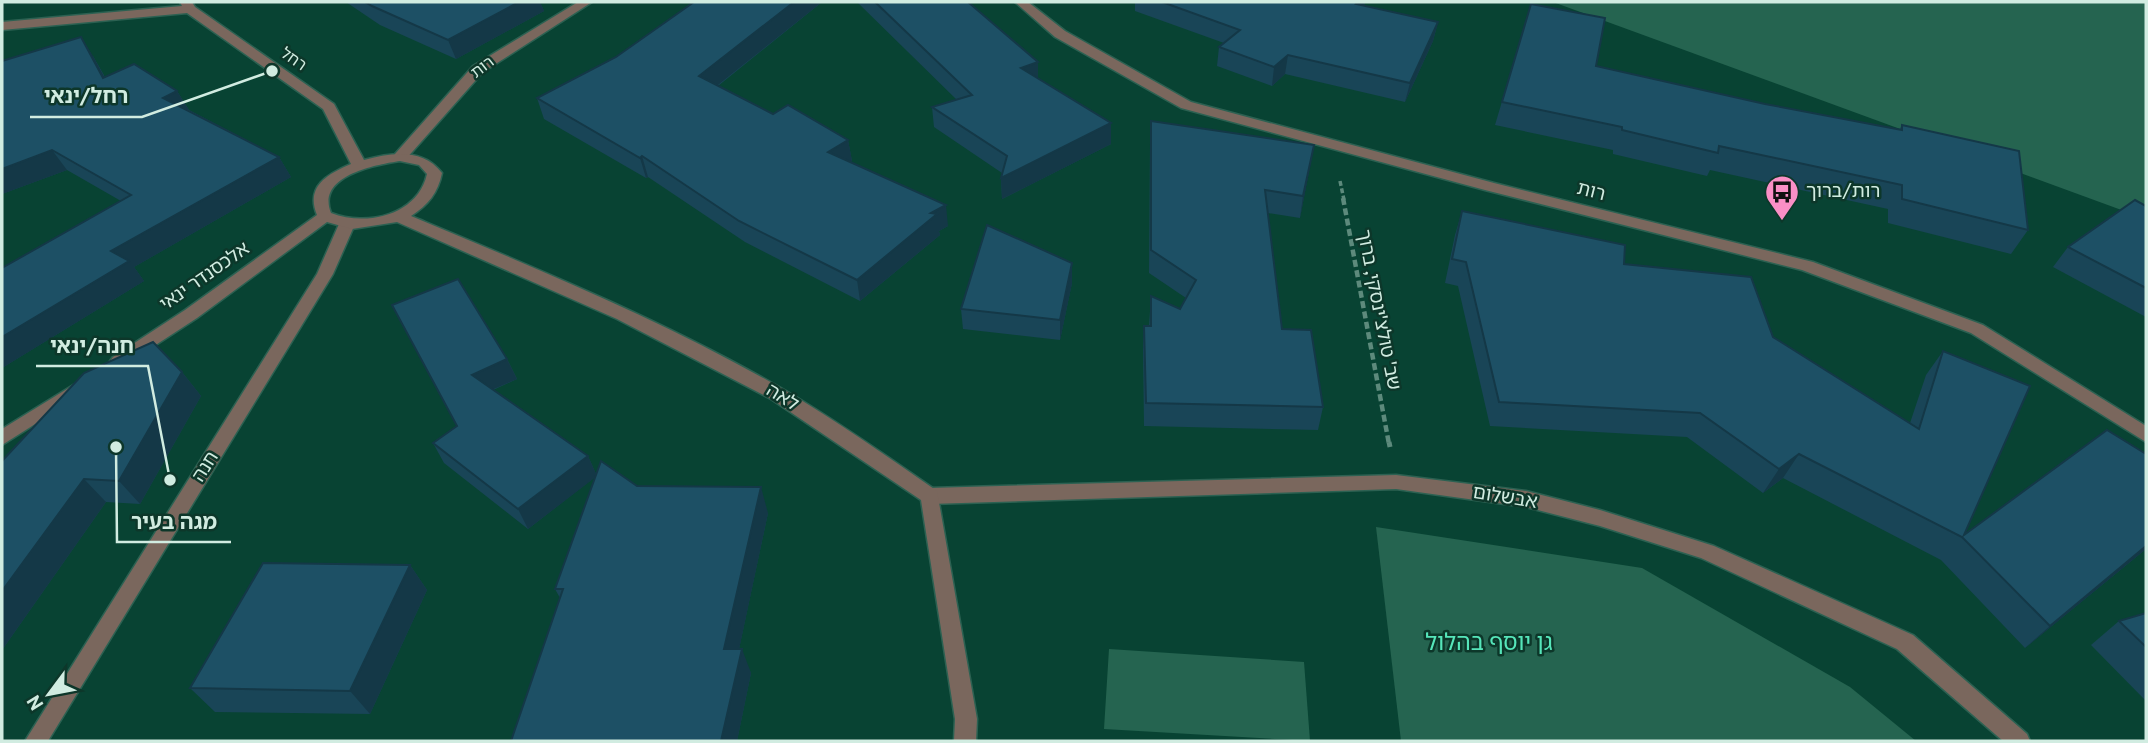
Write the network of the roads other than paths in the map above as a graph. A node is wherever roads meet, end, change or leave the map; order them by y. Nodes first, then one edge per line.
1 (586, 2) edge
2 (1021, 2) edge
3 (188, 5) edge
4 (2, 26) edge
5 (400, 157) junction
6 (359, 165) junction
7 (325, 216) junction
8 (397, 216) junction
9 (347, 224) junction
10 (2146, 435) edge
11 (2, 439) edge
12 (930, 496) junction
13 (36, 741) edge
14 (965, 741) edge
15 (2019, 741) edge

1 - 5 street, רות
2 - 10 street, רות
3 - 4 street
3 - 6 street, רחל
5 - 6 street
5 - 8 street
6 - 7 street
7 - 9 street
7 - 11 street, אלכסנדר ינאי
8 - 9 street
8 - 12 street, לאה
9 - 13 street, חנה
12 - 14 street
12 - 15 street, אבשלום

